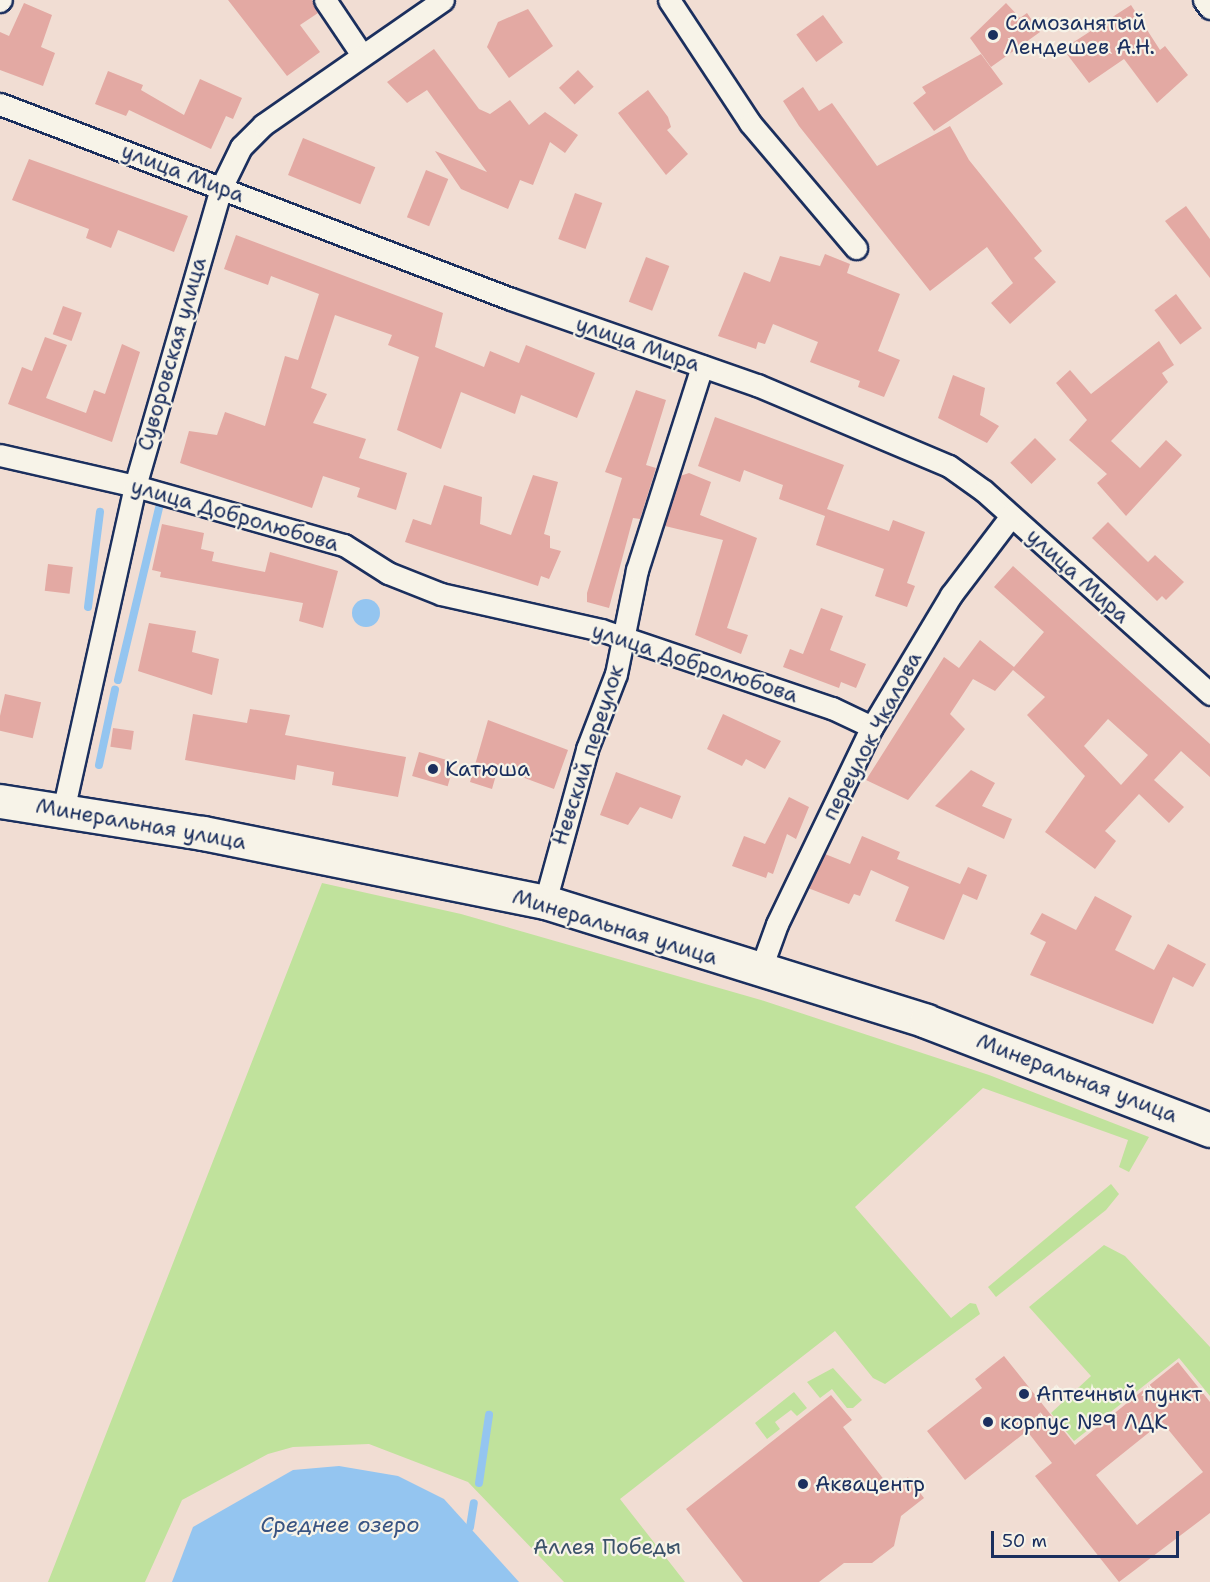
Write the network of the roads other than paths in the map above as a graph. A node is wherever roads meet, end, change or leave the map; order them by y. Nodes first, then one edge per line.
1 (325, 0) edge
2 (443, 0) edge
3 (669, 0) edge
4 (1204, 0) edge
5 (1210, 8) edge
6 (362, 55) junction
7 (0, 104) edge
8 (221, 188) junction
9 (856, 248) dead end
10 (702, 366) junction
11 (0, 455) edge
12 (135, 486) junction
13 (1011, 516) junction
14 (624, 640) junction
15 (1210, 694) edge
16 (872, 727) junction
17 (0, 801) edge
18 (63, 811) junction
19 (545, 902) junction
20 (760, 971) junction
21 (1210, 1130) edge

1 - 6 street
2 - 6 street, Суворовская улица
3 - 9 street
4 - 5 street
6 - 8 street, Суворовская улица
7 - 8 street, улица Мира
8 - 10 street, улица Мира
8 - 12 street, Суворовская улица
10 - 13 street, улица Мира
10 - 14 street, Невский переулок
11 - 12 street, улица Добролюбова
12 - 14 street, улица Добролюбова
12 - 18 street, Суворовская улица
13 - 15 street, улица Мира
13 - 16 street, переулок Чкалова
14 - 16 street, улица Добролюбова
14 - 19 street, Невский переулок
16 - 20 street, переулок Чкалова
17 - 18 main road, Минеральная улица
18 - 19 main road, Минеральная улица
19 - 20 main road, Минеральная улица
20 - 21 main road, Минеральная улица

